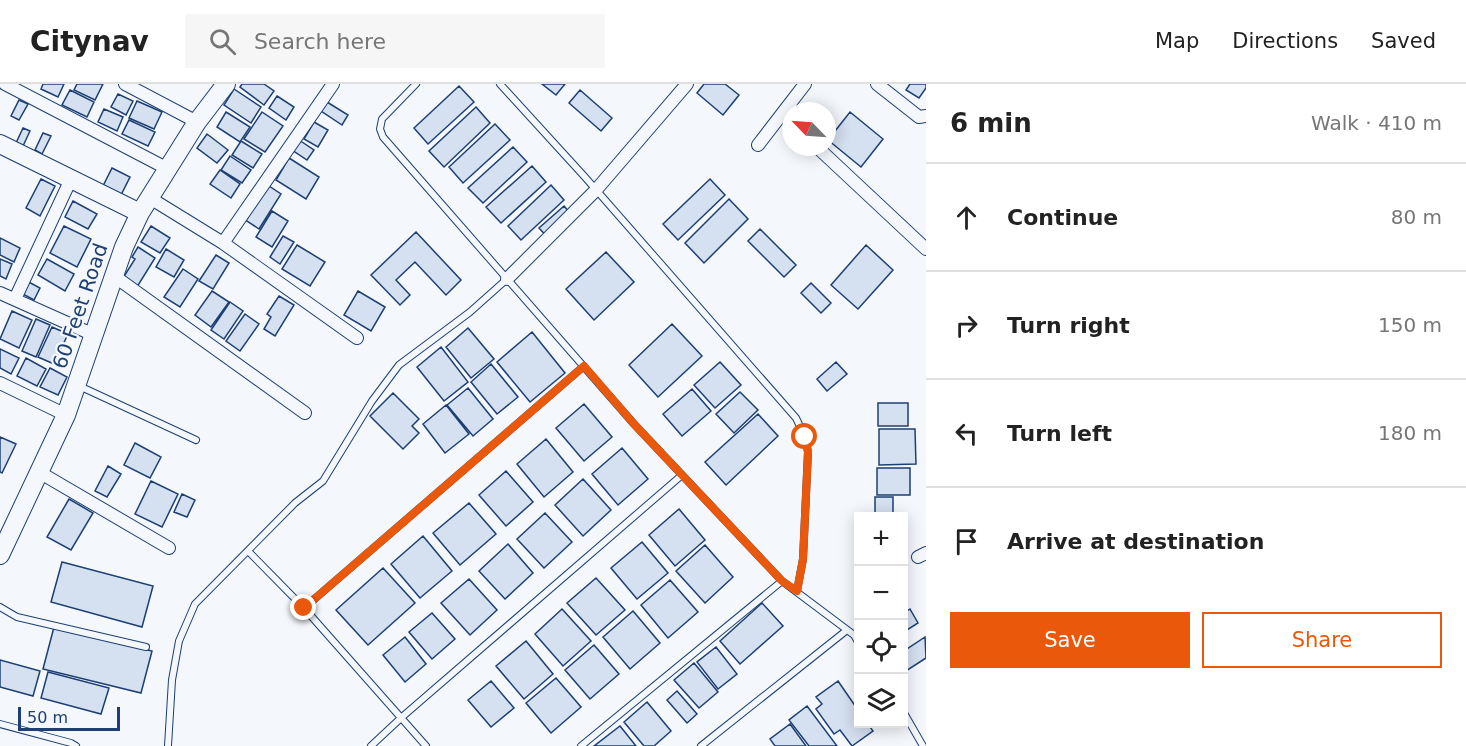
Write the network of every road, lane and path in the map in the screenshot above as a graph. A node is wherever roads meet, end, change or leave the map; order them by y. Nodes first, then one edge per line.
1 (5, 84) edge
2 (124, 84) edge
3 (226, 84) edge
4 (333, 84) edge
5 (416, 84) edge
6 (500, 84) edge
7 (687, 84) edge
8 (805, 84) edge
9 (877, 84) edge
10 (795, 102) edge
11 (926, 116) edge
12 (197, 122) junction
13 (782, 123) edge
14 (0, 144) edge
15 (758, 145) dead end
16 (827, 156) edge
17 (168, 169) junction
18 (71, 179) junction
19 (596, 190) junction
20 (145, 206) junction
21 (223, 243) junction
22 (926, 249) edge
23 (114, 276) junction
24 (507, 279) junction
25 (0, 293) edge
26 (15, 299) junction
27 (94, 335) junction
28 (357, 338) dead end
29 (584, 366) junction
30 (0, 383) edge
31 (76, 385) junction
32 (305, 413) dead end
33 (66, 415) junction
34 (196, 440) dead end
35 (39, 471) junction
36 (682, 475) junction
37 (168, 548) dead end
38 (248, 551) junction
39 (0, 555) edge
40 (782, 581) junction
41 (797, 591) junction
42 (0, 607) edge
43 (304, 608) junction
44 (847, 630) junction
45 (854, 635) edge
46 (146, 647) dead end
47 (402, 717) junction
48 (908, 721) edge
49 (0, 724) edge
50 (76, 746) edge
51 (168, 746) edge
52 (371, 746) edge
53 (426, 746) edge
54 (581, 746) edge
55 (701, 746) edge
56 (923, 746) edge

1 - 17 street
2 - 12 street
3 - 12 street, 60 Feet Road
4 - 21 street
5 - 24 lane
6 - 19 lane
7 - 19 street
8 - 10 street
9 - 11 street
12 - 17 street, 60 Feet Road
13 - 15 street
14 - 18 street
16 - 22 street
17 - 20 street, 60 Feet Road
18 - 20 street
18 - 26 street
19 - 24 street
19 - 41 lane
20 - 21 street
20 - 23 street, 60 Feet Road
21 - 28 street
23 - 27 street, 60 Feet Road
23 - 32 street
24 - 29 lane
24 - 38 lane
25 - 26 street
26 - 27 street
27 - 31 street, 60 Feet Road
29 - 36 lane
29 - 43 lane
30 - 33 street
31 - 33 street, 60 Feet Road
31 - 34 lane
33 - 35 street, 60 Feet Road
35 - 37 street
35 - 39 street, 60 Feet Road
36 - 40 lane
36 - 47 lane
38 - 43 lane
38 - 51 lane
40 - 41 lane
40 - 54 lane
41 - 44 lane
42 - 46 lane
43 - 47 lane
44 - 45 lane
44 - 55 lane
47 - 52 lane
47 - 53 lane
48 - 56 lane
49 - 50 lane

